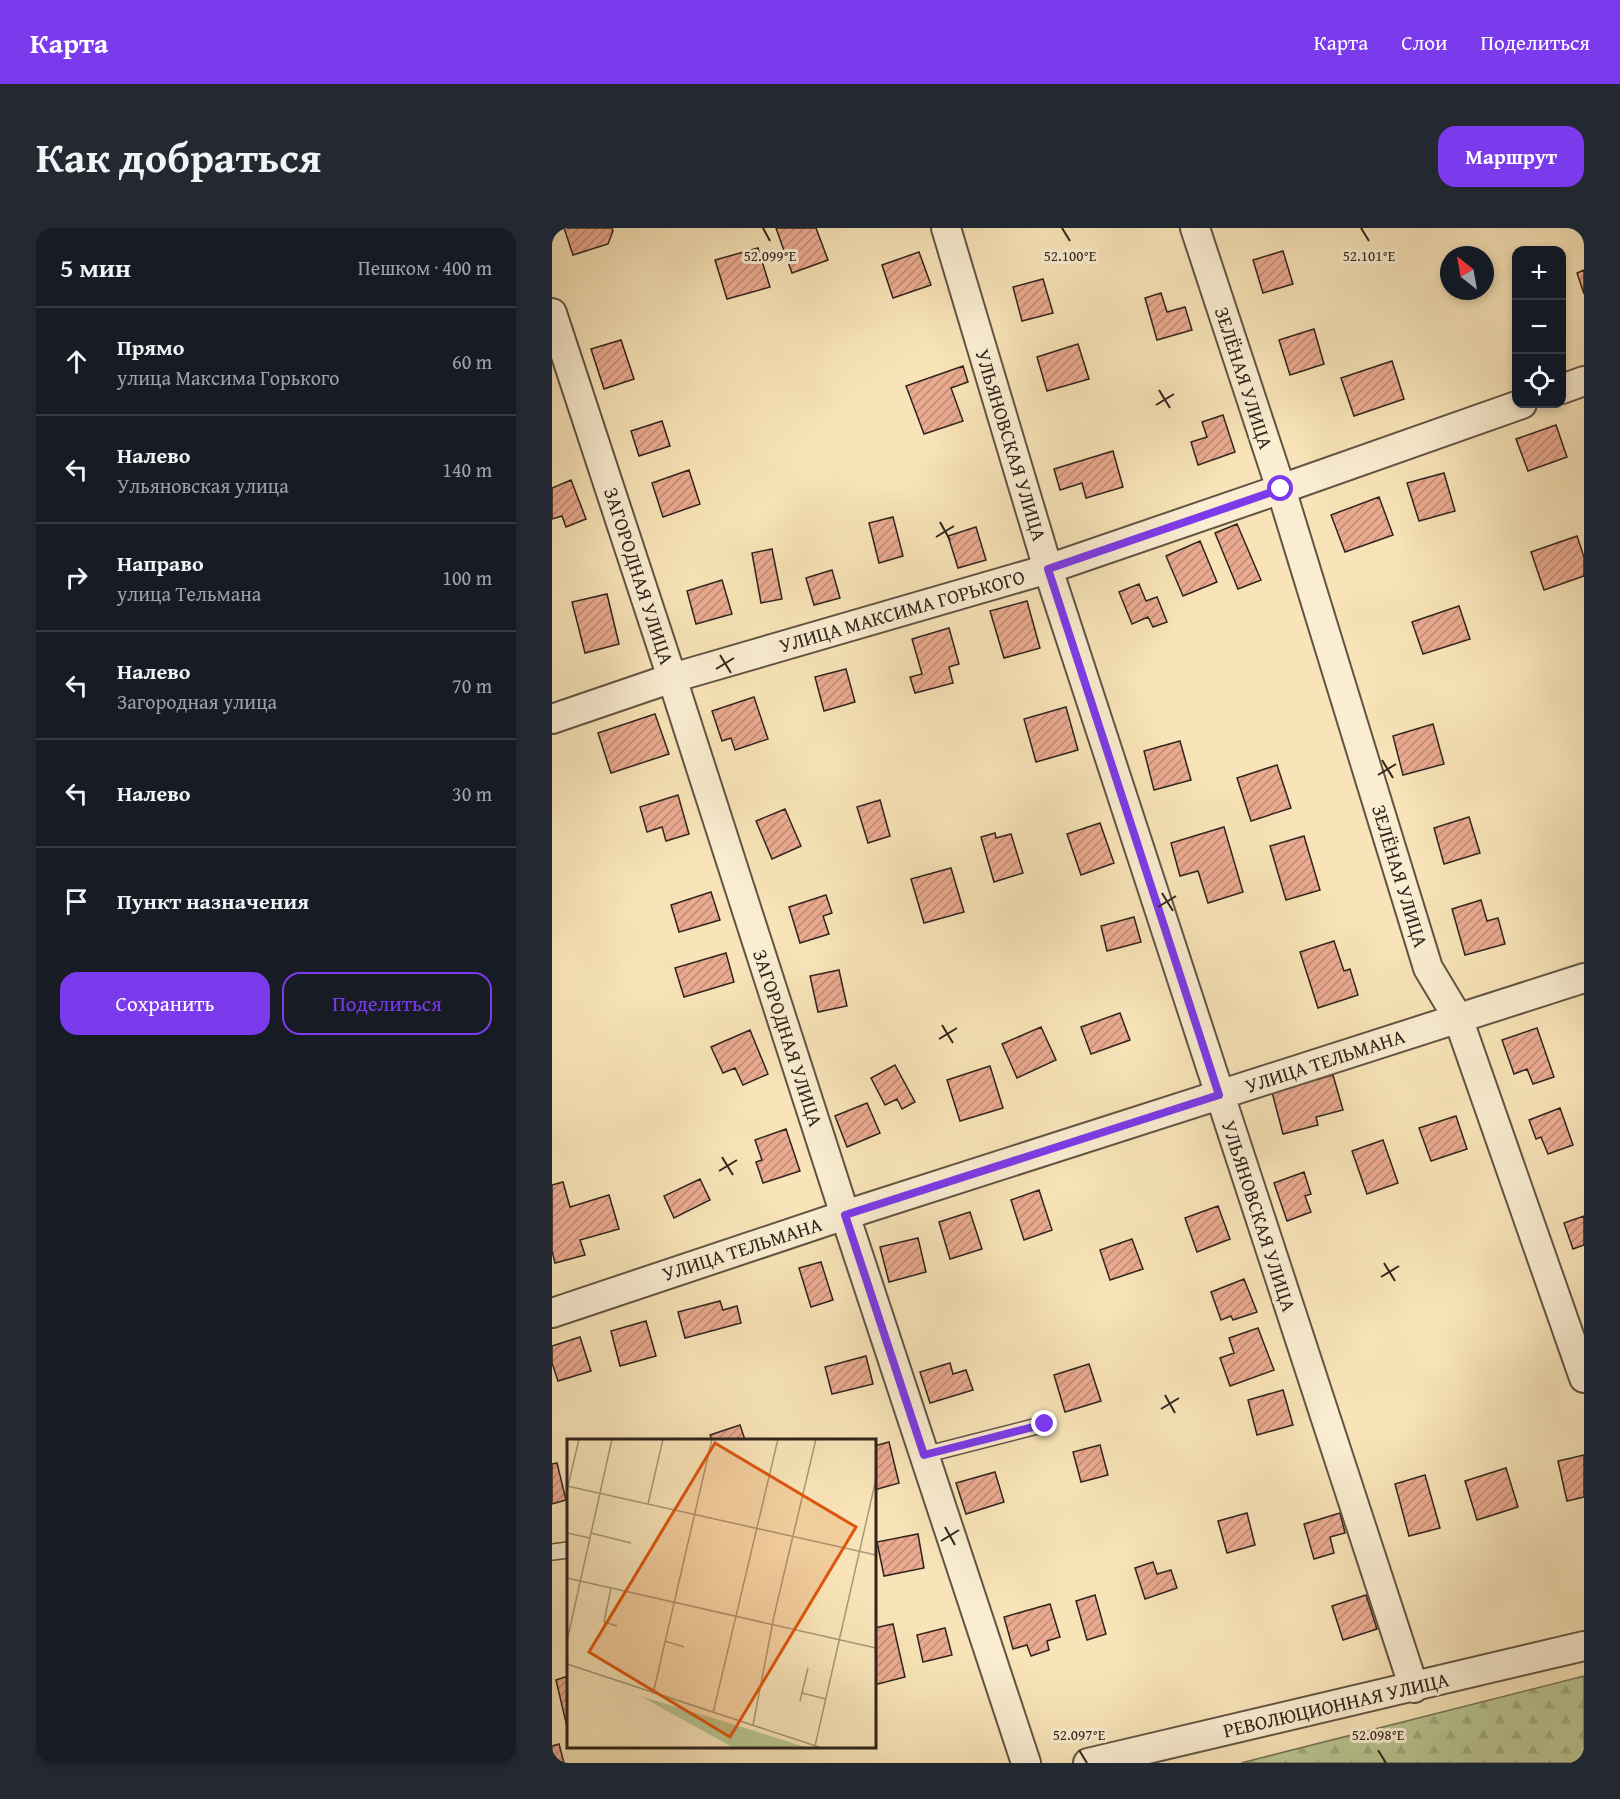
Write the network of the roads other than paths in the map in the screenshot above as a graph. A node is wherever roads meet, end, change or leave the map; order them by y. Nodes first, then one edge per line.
1 (946, 228) edge
2 (1195, 228) edge
3 (552, 313) edge
4 (1584, 381) edge
5 (1566, 388) edge
6 (1512, 408) edge
7 (1281, 489) junction
8 (1048, 569) junction
9 (672, 678) junction
10 (552, 719) edge
11 (1584, 978) edge
12 (1458, 1018) junction
13 (1219, 1095) junction
14 (845, 1215) junction
15 (552, 1313) edge
16 (1584, 1378) edge
17 (1045, 1424) dead end
18 (924, 1455) junction
19 (567, 1550) edge
20 (552, 1552) edge
21 (1584, 1646) edge
22 (1414, 1688) junction
23 (1026, 1763) edge
24 (1088, 1763) edge

1 - 8 street, УЛЬЯНОВСКАЯ УЛИЦА
2 - 7 street, ЗЕЛЁНАЯ УЛИЦА
3 - 9 street, ЗАГОРОДНАЯ УЛИЦА
4 - 5 street
6 - 7 street, УЛИЦА МАКСИМА ГОРЬКОГО
7 - 8 street, УЛИЦА МАКСИМА ГОРЬКОГО
7 - 12 street, ЗЕЛЁНАЯ УЛИЦА
8 - 9 street, УЛИЦА МАКСИМА ГОРЬКОГО
8 - 13 street, УЛЬЯНОВСКАЯ УЛИЦА
9 - 10 street, УЛИЦА МАКСИМА ГОРЬКОГО
9 - 14 street, ЗАГОРОДНАЯ УЛИЦА
11 - 12 street, УЛИЦА ТЕЛЬМАНА
12 - 13 street, УЛИЦА ТЕЛЬМАНА
12 - 16 street, ЗЕЛЁНАЯ УЛИЦА
13 - 14 street, УЛИЦА ТЕЛЬМАНА
13 - 22 street, УЛЬЯНОВСКАЯ УЛИЦА
14 - 15 street, УЛИЦА ТЕЛЬМАНА
14 - 18 street, ЗАГОРОДНАЯ УЛИЦА
17 - 18 lane
18 - 23 street, ЗАГОРОДНАЯ УЛИЦА
19 - 20 lane
21 - 22 street, РЕВОЛЮЦИОННАЯ УЛИЦА
22 - 24 street, РЕВОЛЮЦИОННАЯ УЛИЦА

